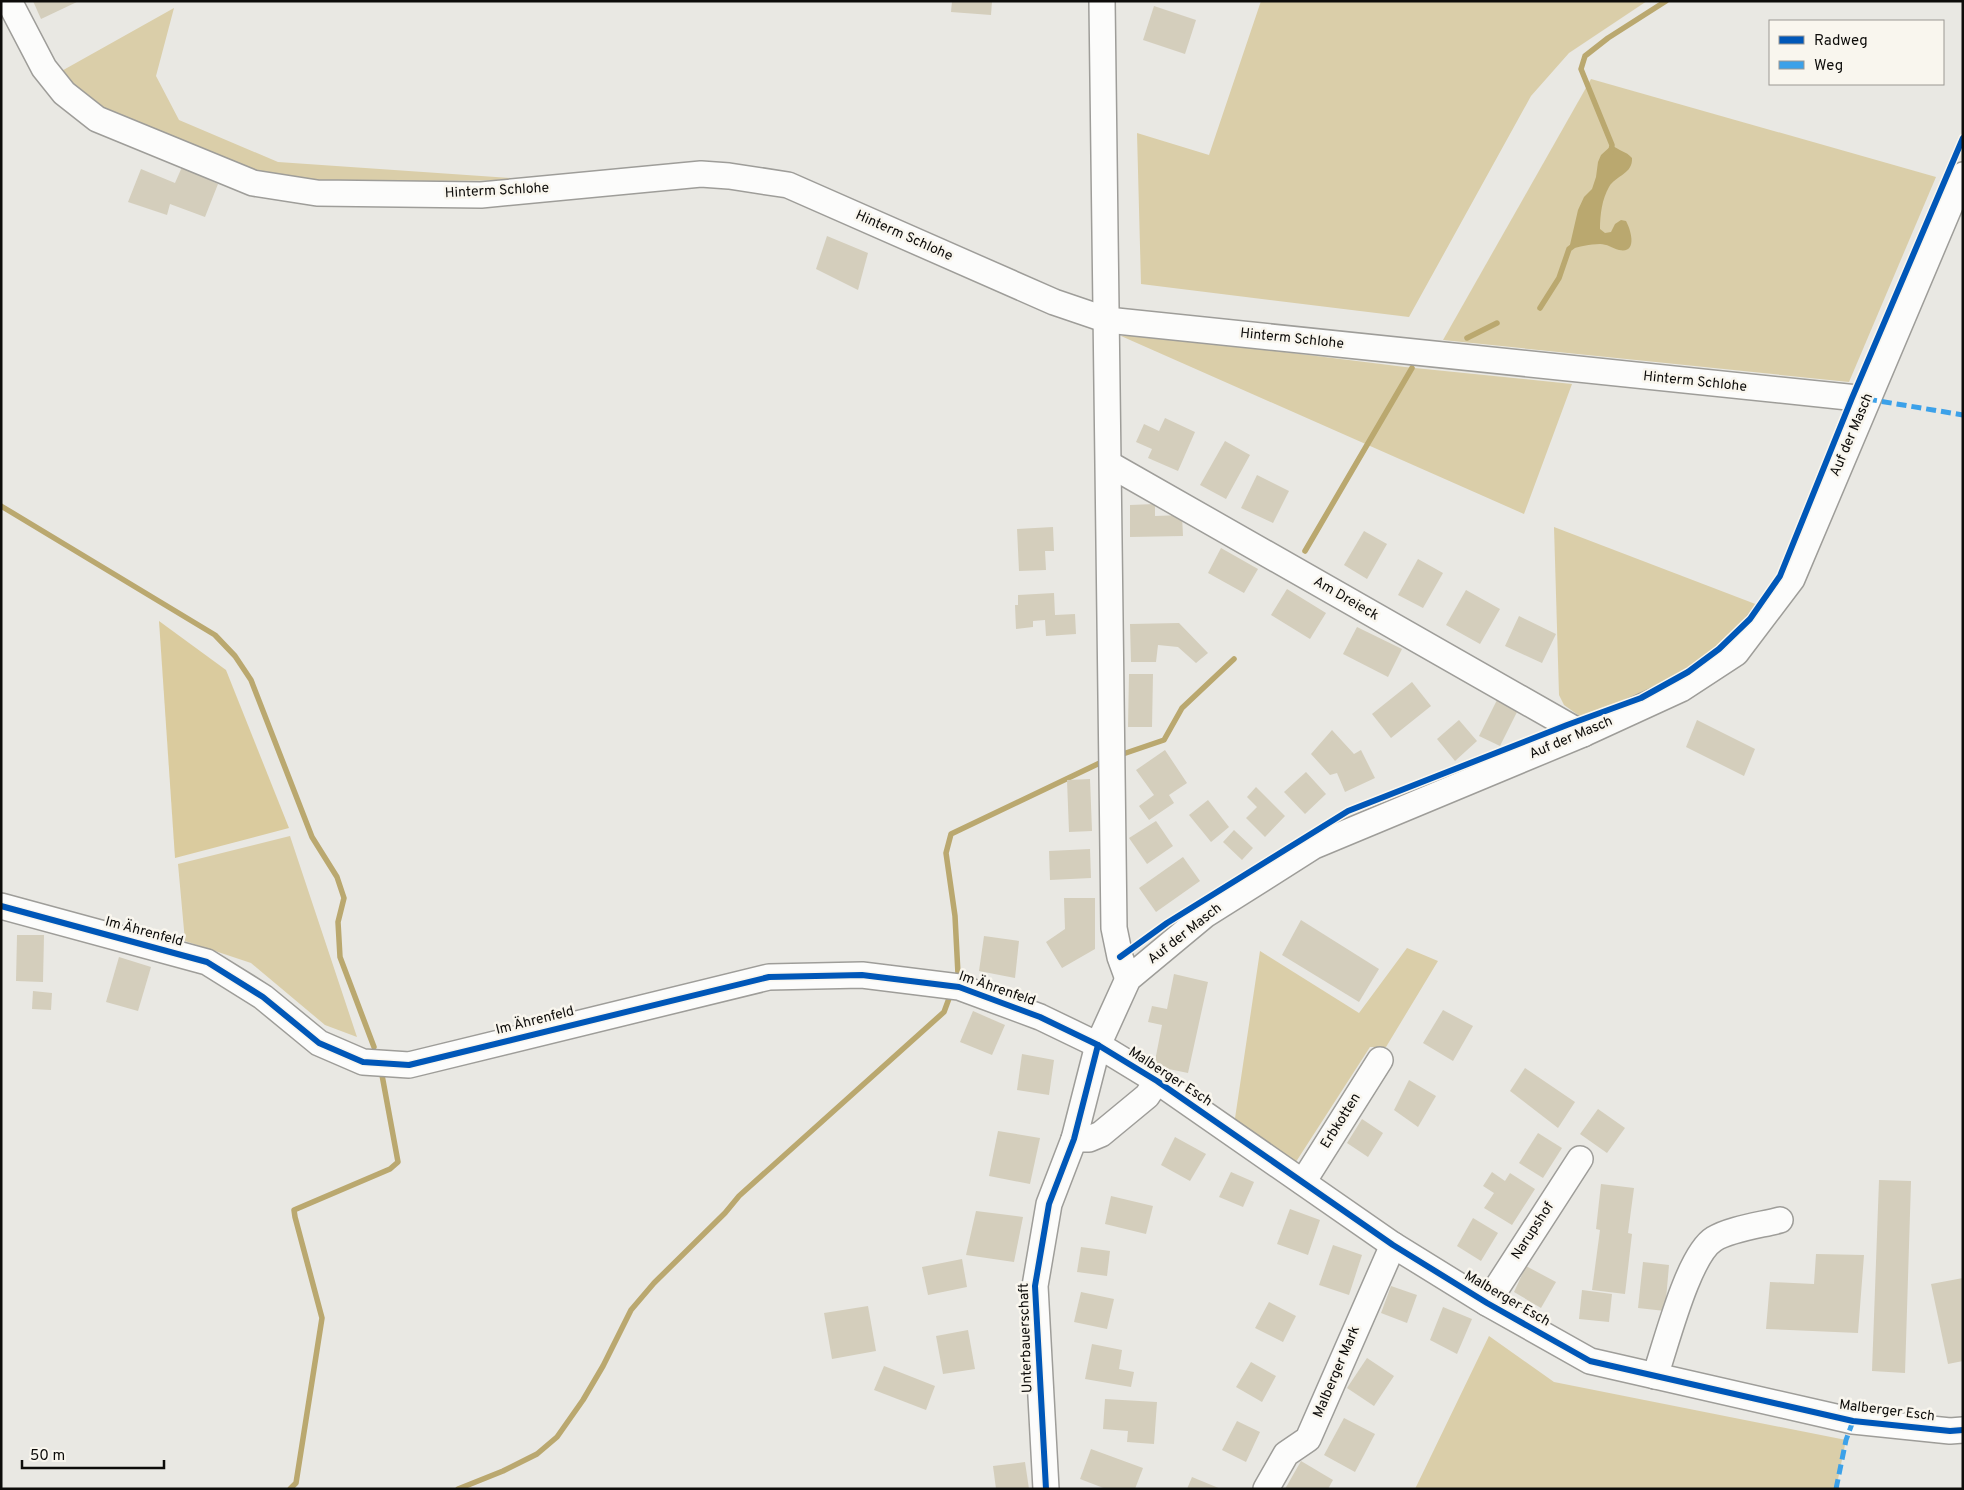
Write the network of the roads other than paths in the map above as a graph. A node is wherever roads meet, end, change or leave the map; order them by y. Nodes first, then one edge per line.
1 (9, 1) edge
2 (1102, 1) edge
3 (1963, 175) edge
4 (1107, 320) junction
5 (1866, 399) junction
6 (1108, 464) junction
7 (1583, 734) junction
8 (1, 906) edge
9 (1128, 979) junction
10 (1098, 1045) junction
11 (1380, 1060) dead end
12 (1156, 1081) junction
13 (1074, 1139) junction
14 (1580, 1159) dead end
15 (1303, 1182) junction
16 (1780, 1220) dead end
17 (1394, 1245) junction
18 (1487, 1303) junction
19 (1655, 1376) junction
20 (1963, 1430) edge
21 (1046, 1489) edge
22 (1266, 1489) edge

1 - 4 street, Hinterm Schlohe
2 - 4 street
3 - 5 street, Auf der Masch
4 - 5 street, Hinterm Schlohe
4 - 6 street
5 - 7 street, Auf der Masch
6 - 7 street, Am Dreieck
6 - 9 street
7 - 9 street, Auf der Masch
8 - 10 street, Im Ährenfeld
9 - 10 street
10 - 12 street, Malberger Esch
10 - 13 street, Unterbauerschaft
11 - 15 street, Erbkotten
12 - 13 street
12 - 15 street, Malberger Esch
13 - 21 street, Unterbauerschaft
14 - 18 street, Narupshof
15 - 17 street, Malberger Esch
16 - 19 street
17 - 18 street, Malberger Esch
17 - 22 street, Malberger Mark
18 - 19 street, Malberger Esch
19 - 20 street, Malberger Esch

